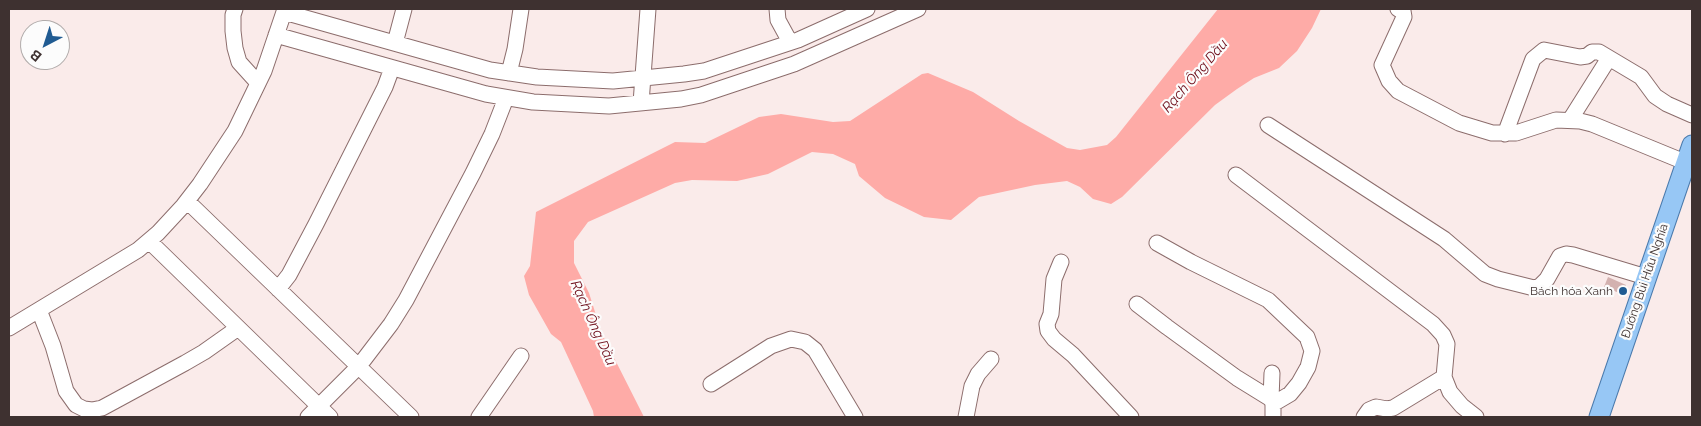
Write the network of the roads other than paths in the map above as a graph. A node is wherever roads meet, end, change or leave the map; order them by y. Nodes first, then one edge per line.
1 (236, 9) edge
2 (404, 9) edge
3 (521, 9) edge
4 (648, 9) edge
5 (777, 9) edge
6 (867, 9) edge
7 (918, 9) edge
8 (1398, 9) edge
9 (284, 10) edge
10 (276, 35) junction
11 (790, 42) junction
12 (395, 44) junction
13 (1609, 58) junction
14 (392, 68) junction
15 (509, 73) junction
16 (642, 79) junction
17 (258, 82) junction
18 (506, 98) junction
19 (641, 103) junction
20 (1692, 115) edge
21 (1570, 120) junction
22 (1268, 125) dead end
23 (1504, 134) junction
24 (1692, 145) edge
25 (1689, 164) edge
26 (1236, 175) dead end
27 (187, 201) junction
28 (148, 241) junction
29 (1156, 243) dead end
30 (1061, 262) dead end
31 (1646, 277) junction
32 (278, 289) junction
33 (1137, 304) dead end
34 (39, 310) junction
35 (9, 328) edge
36 (238, 328) junction
37 (521, 356) dead end
38 (991, 359) dead end
39 (359, 366) junction
40 (1272, 372) dead end
41 (1444, 378) junction
42 (711, 384) dead end
43 (1272, 407) edge
44 (325, 412) edge
45 (308, 417) edge
46 (411, 417) edge
47 (478, 417) edge
48 (855, 417) edge
49 (966, 417) edge
50 (1131, 417) edge
51 (1364, 417) edge
52 (1476, 417) edge
53 (1599, 417) edge

1 - 17 street
2 - 12 street
3 - 15 street
4 - 16 street
5 - 11 street
6 - 11 street
7 - 19 street
8 - 23 street
9 - 10 street
9 - 12 street
10 - 14 street
10 - 17 street
11 - 16 street
12 - 15 street
13 - 20 street
13 - 21 street
13 - 23 street
14 - 18 street
14 - 32 street
15 - 16 street
16 - 19 street
17 - 27 street
18 - 19 street
18 - 39 street
21 - 23 street
21 - 25 street
22 - 31 street
24 - 25 main road, Đường Bùi Hữu Nghĩa
25 - 31 main road, Đường Bùi Hữu Nghĩa
26 - 41 street
27 - 28 street
27 - 32 street
28 - 34 street
28 - 36 street
29 - 43 street
30 - 50 street
31 - 53 main road, Đường Bùi Hữu Nghĩa
32 - 39 street
33 - 43 street
34 - 35 street
34 - 36 street
36 - 44 street
37 - 47 street
38 - 49 street
39 - 44 street
39 - 46 street
40 - 43 street
41 - 51 street
41 - 52 street
42 - 48 street
44 - 45 street

